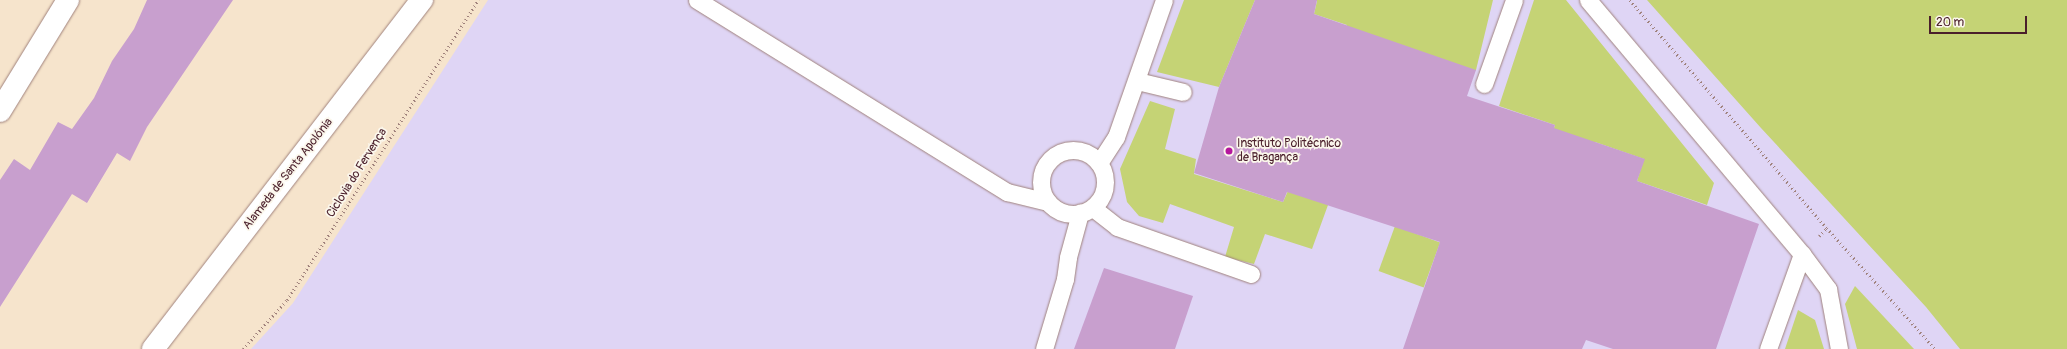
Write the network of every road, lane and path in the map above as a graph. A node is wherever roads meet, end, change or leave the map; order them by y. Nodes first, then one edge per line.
1 (68, 0) edge
2 (422, 0) edge
3 (478, 0) edge
4 (697, 0) edge
5 (1164, 0) edge
6 (1514, 0) edge
7 (1588, 0) edge
8 (1630, 0) edge
9 (1137, 80) junction
10 (1484, 84) dead end
11 (1183, 92) dead end
12 (0, 111) edge
13 (1099, 163) junction
14 (1048, 202) junction
15 (1086, 210) junction
16 (1827, 228) junction
17 (1802, 254) junction
18 (1251, 274) dead end
19 (153, 349) edge
20 (243, 349) edge
21 (1044, 349) edge
22 (1768, 349) edge
23 (1838, 349) edge
24 (1935, 349) edge

1 - 12 street
2 - 19 street, Alameda de Santa Apolónia
3 - 20 path, Ciclovia do Fervença
4 - 14 lane
5 - 9 lane
6 - 10 lane
7 - 17 lane
8 - 16 path
9 - 11 lane
9 - 13 lane
13 - 14 lane
13 - 15 lane
14 - 15 lane
15 - 18 lane
15 - 21 lane
16 - 17 path
16 - 24 path
17 - 22 lane
17 - 23 lane

